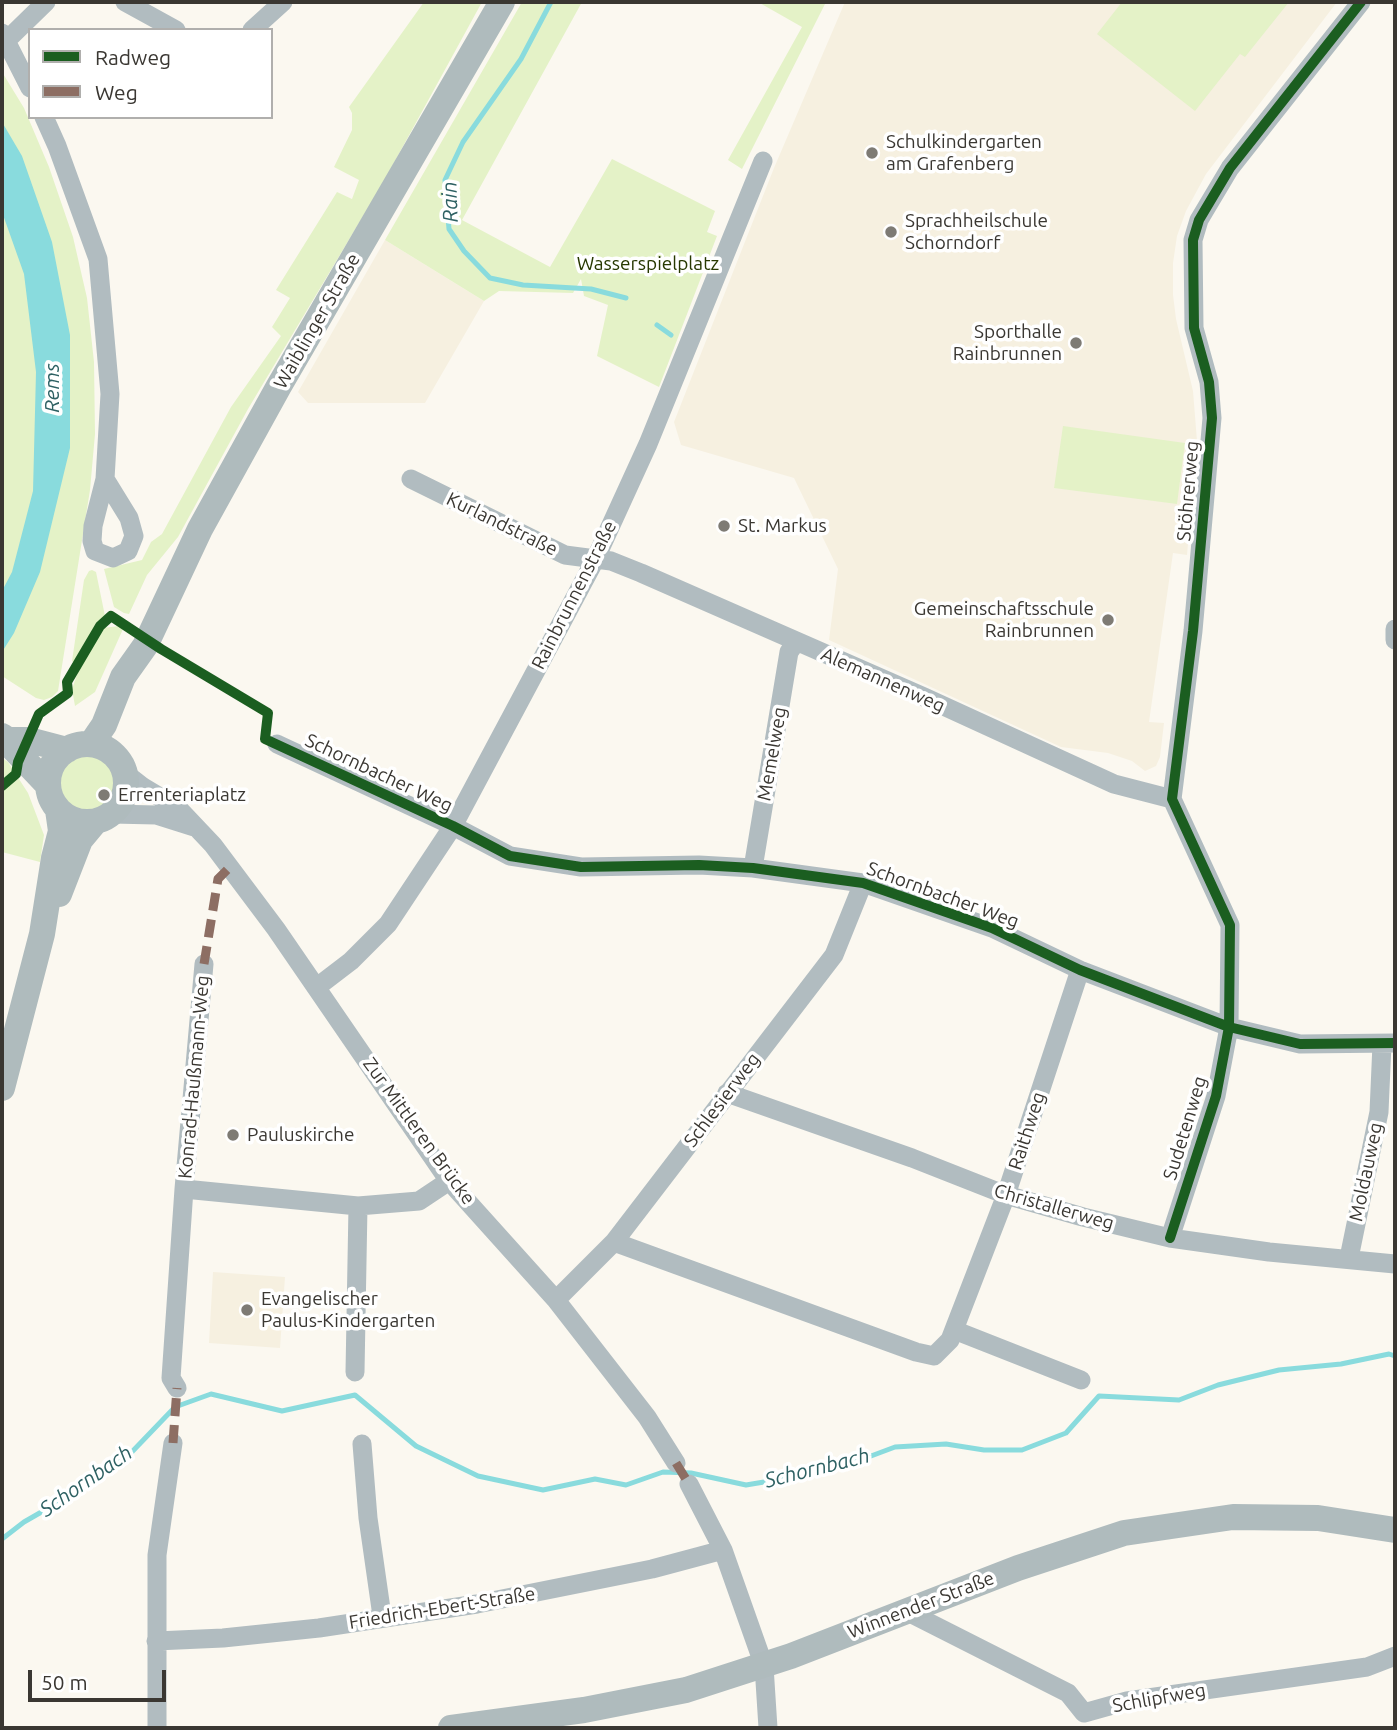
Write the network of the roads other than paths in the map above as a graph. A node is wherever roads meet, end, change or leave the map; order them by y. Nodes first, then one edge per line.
1 (46, 2) edge
2 (125, 2) edge
3 (283, 2) edge
4 (502, 2) edge
5 (1361, 2) edge
6 (172, 28) edge
7 (254, 28) edge
8 (4, 36) edge
9 (28, 84) edge
10 (45, 119) edge
11 (763, 161) dead end
12 (105, 479) dead end
13 (411, 479) dead end
14 (595, 560) junction
15 (1395, 629) edge
16 (1395, 640) edge
17 (796, 642) junction
18 (145, 646) junction
19 (5, 738) edge
20 (277, 744) dead end
21 (79, 747) junction
22 (122, 766) junction
23 (48, 785) junction
24 (1172, 799) junction
25 (58, 810) junction
26 (103, 818) junction
27 (453, 826) junction
28 (195, 827) junction
29 (753, 867) junction
30 (863, 883) junction
31 (42, 934) junction
32 (204, 964) dead end
33 (1080, 970) junction
34 (317, 988) junction
35 (1229, 1027) junction
36 (1388, 1044) edge
37 (2, 1088) edge
38 (727, 1093) junction
39 (449, 1181) junction
40 (184, 1189) junction
41 (1006, 1195) junction
42 (358, 1206) junction
43 (1170, 1238) junction
44 (614, 1242) junction
45 (1349, 1258) junction
46 (1395, 1264) edge
47 (556, 1300) junction
48 (954, 1330) junction
49 (355, 1372) dead end
50 (1081, 1380) dead end
51 (177, 1388) dead end
52 (173, 1443) dead end
53 (362, 1444) dead end
54 (676, 1463) dead end
55 (689, 1484) dead end
56 (1395, 1530) edge
57 (723, 1550) junction
58 (906, 1611) junction
59 (382, 1616) junction
60 (156, 1641) junction
61 (1395, 1656) edge
62 (764, 1666) junction
63 (1084, 1721) edge
64 (157, 1728) edge
65 (451, 1728) edge
66 (768, 1728) edge

1 - 8 street
2 - 6 street
3 - 7 street
4 - 18 main road, Waiblinger Straße
5 - 24 street, Stöhrerweg
8 - 9 street
10 - 12 street
11 - 14 street, Rainbrunnenstraße
13 - 14 street, Kurlandstraße
14 - 17 street, Alemannenweg
14 - 27 street, Rainbrunnenstraße
15 - 16 street
17 - 24 street, Alemannenweg
17 - 29 street, Memelweg
18 - 21 main road, Waiblinger Straße
18 - 22 main road, Waiblinger Straße
19 - 21 main road
19 - 23 main road
20 - 27 street, Schornbacher Weg
21 - 22 main road
21 - 23 main road
22 - 26 main road
22 - 28 street, Zur Mittleren Brücke
23 - 25 main road
24 - 35 street
25 - 26 main road
25 - 31 main road
26 - 28 street
26 - 31 main road
27 - 29 street, Schornbacher Weg
27 - 34 street, Rainbrunnenstraße
28 - 34 street, Zur Mittleren Brücke
29 - 30 street, Schornbacher Weg
30 - 33 street, Schornbacher Weg
30 - 38 street, Schlesierweg
31 - 37 main road
32 - 40 street, Konrad-Haußmann-Weg
33 - 35 street, Schornbacher Weg
33 - 41 street, Raithweg
34 - 39 street, Zur Mittleren Brücke
35 - 36 street, Schornbacher Weg
35 - 43 street, Sudetenweg
36 - 45 street, Moldauweg
38 - 41 street, Christallerweg
38 - 44 street, Schlesierweg
39 - 42 street, Konrad-Haußmann-Weg
39 - 47 street, Zur Mittleren Brücke
40 - 42 street, Konrad-Haußmann-Weg
40 - 51 street, Konrad-Haußmann-Weg
41 - 43 street, Christallerweg
41 - 48 street, Raithweg
42 - 49 street
43 - 45 street, Christallerweg
44 - 47 street, Schlesierweg
44 - 48 street, Raithweg
45 - 46 street, Christallerweg
47 - 54 street, Zur Mittleren Brücke
48 - 50 street
52 - 60 street
53 - 59 street
55 - 57 street
56 - 58 main road, Winnender Straße
57 - 59 street, Friedrich-Ebert-Straße
57 - 62 street
58 - 62 main road, Winnender Straße
58 - 63 street, Schlipfweg
59 - 60 street, Friedrich-Ebert-Straße
60 - 64 street
61 - 63 street, Schlipfweg
62 - 65 main road, Winnender Straße
62 - 66 street

